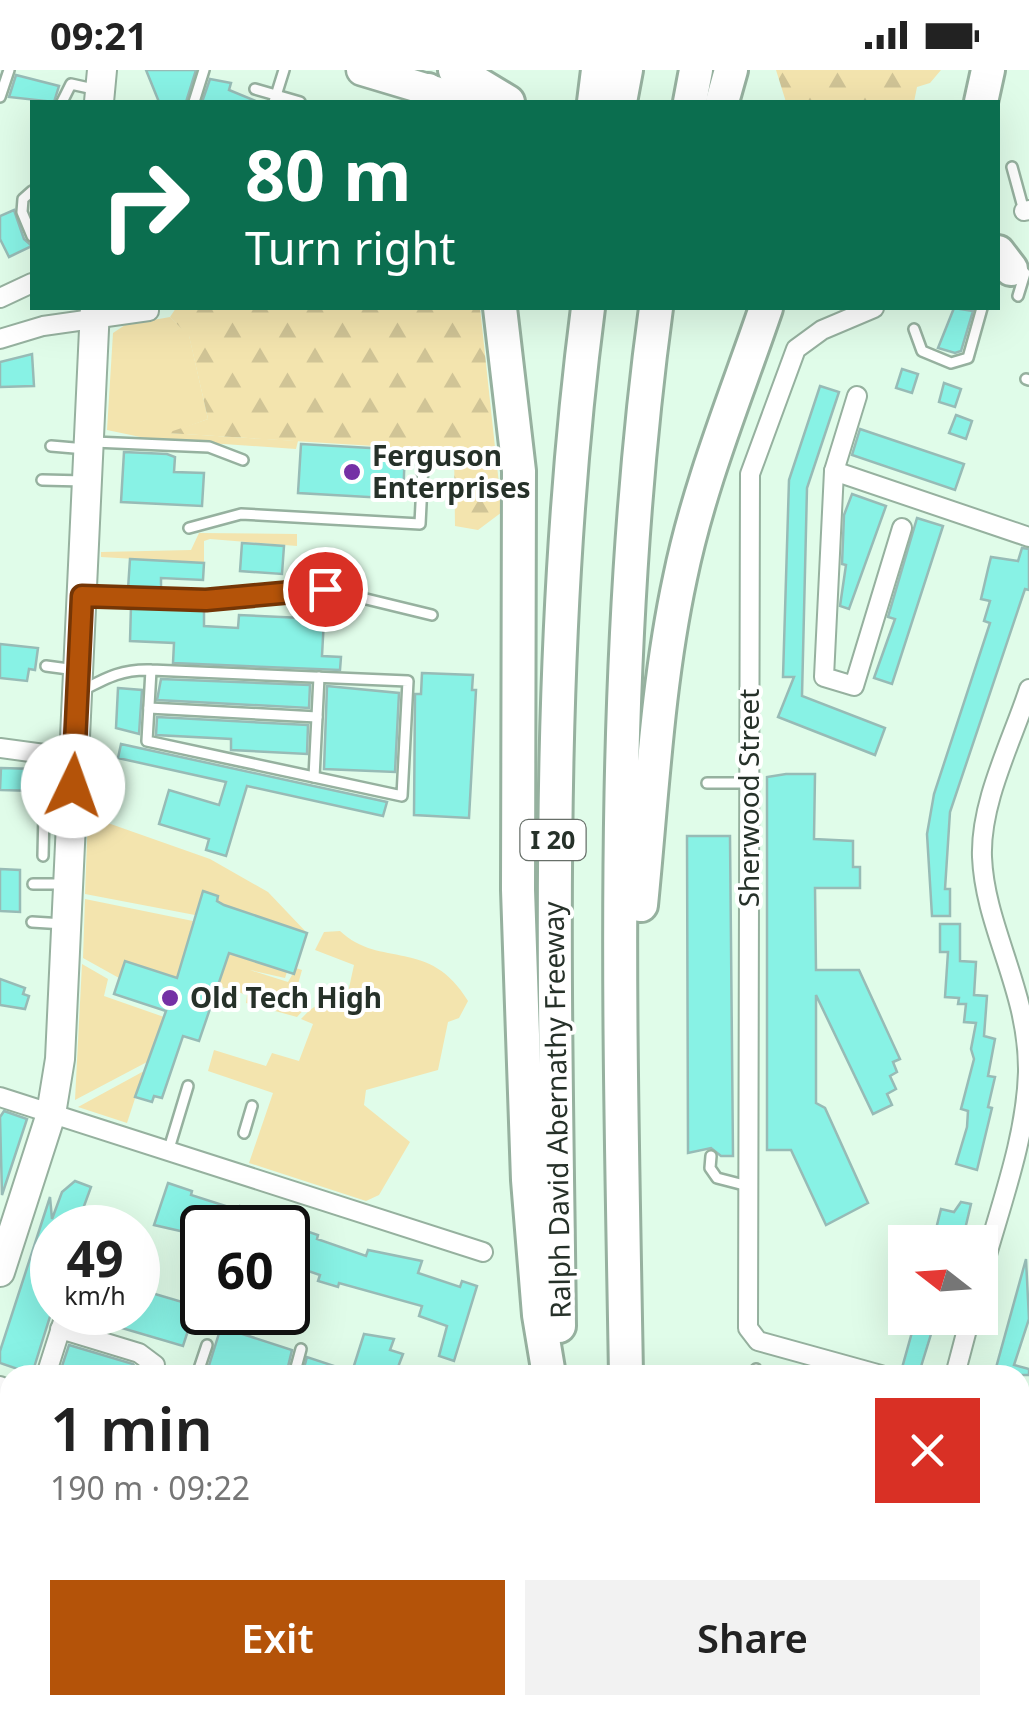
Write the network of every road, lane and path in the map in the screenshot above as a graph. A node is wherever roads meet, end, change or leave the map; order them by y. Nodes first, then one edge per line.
1 (9, 70) edge
2 (204, 70) edge
3 (284, 70) edge
4 (362, 70) edge
5 (455, 70) edge
6 (598, 70) edge
7 (626, 70) edge
8 (696, 70) edge
9 (731, 70) edge
10 (966, 70) edge
11 (988, 70) edge
12 (101, 88) edge
13 (255, 89) dead end
14 (435, 96) edge
15 (0, 97) edge
16 (275, 99) edge
17 (63, 100) edge
18 (195, 100) edge
19 (505, 100) edge
20 (594, 100) edge
21 (620, 100) edge
22 (690, 100) edge
23 (723, 100) edge
24 (958, 100) edge
25 (981, 100) edge
26 (1012, 168) dead end
27 (30, 193) edge
28 (1027, 211) edge
29 (30, 231) edge
30 (30, 284) edge
31 (0, 298) edge
32 (149, 310) dead end
33 (500, 310) edge
34 (580, 310) edge
35 (588, 310) edge
36 (656, 310) edge
37 (663, 310) edge
38 (765, 310) edge
39 (869, 310) edge
40 (981, 310) edge
41 (95, 312) edge
42 (914, 328) dead end
43 (7, 339) edge
44 (648, 362) junction
45 (577, 392) junction
46 (857, 396) dead end
47 (89, 445) junction
48 (51, 446) dead end
49 (244, 460) dead end
50 (423, 464) dead end
51 (834, 471) junction
52 (42, 480) dead end
53 (87, 481) junction
54 (189, 528) dead end
55 (902, 528) dead end
56 (1029, 537) edge
57 (87, 577) junction
58 (432, 615) dead end
59 (46, 666) dead end
60 (151, 670) junction
61 (319, 677) junction
62 (78, 682) junction
63 (1029, 689) edge
64 (149, 708) junction
65 (317, 717) junction
66 (0, 748) edge
67 (74, 758) junction
68 (314, 776) junction
69 (707, 782) dead end
70 (749, 783) junction
71 (72, 813) junction
72 (43, 856) dead end
73 (33, 884) dead end
74 (68, 884) junction
75 (32, 922) dead end
76 (67, 924) junction
77 (188, 1086) dead end
78 (0, 1098) edge
79 (622, 1104) junction
80 (252, 1106) dead end
81 (51, 1114) junction
82 (244, 1133) dead end
83 (168, 1152) junction
84 (711, 1156) dead end
85 (748, 1186) junction
86 (994, 1225) edge
87 (483, 1252) dead end
88 (0, 1272) edge
89 (59, 1335) edge
90 (96, 1335) edge
91 (966, 1335) edge
92 (206, 1345) dead end
93 (302, 1349) dead end
94 (49, 1365) edge
95 (154, 1365) edge
96 (200, 1365) edge
97 (297, 1365) edge
98 (547, 1365) edge
99 (560, 1365) edge
100 (626, 1365) edge
101 (830, 1365) edge
102 (958, 1365) edge

1 - 15 lane
2 - 18 lane
3 - 16 lane
4 - 14 highway
5 - 19 highway
6 - 20 highway
7 - 21 highway
8 - 22 highway
9 - 23 highway
10 - 24 highway
11 - 25 highway
12 - 17 lane
13 - 16 lane
26 - 28 lane
27 - 29 lane
30 - 31 street
32 - 41 street
33 - 98 highway
34 - 45 highway
35 - 45 highway, Ralph David Abernathy Freeway / I 20
36 - 44 highway, I 20
37 - 44 highway
38 - 79 highway
39 - 70 street, Sherwood Street
40 - 42 lane
41 - 43 street
41 - 47 main road
44 - 79 highway, I 20
45 - 99 highway, Ralph David Abernathy Freeway / I 20
46 - 51 street
47 - 48 lane
47 - 49 lane
47 - 53 main road
50 - 54 lane
51 - 55 street
51 - 56 street
52 - 53 lane
53 - 57 main road
57 - 58 lane
57 - 62 main road
59 - 62 lane
60 - 61 lane
60 - 62 lane
60 - 64 lane
61 - 65 lane
61 - 68 lane
62 - 67 main road
63 - 86 street
64 - 65 lane
64 - 68 lane
65 - 68 lane
66 - 67 street
67 - 71 main road
69 - 70 lane
70 - 85 street, Sherwood Street
71 - 72 lane
71 - 74 main road
73 - 74 lane
74 - 76 main road
75 - 76 lane
76 - 81 main road
77 - 83 lane
78 - 81 street
79 - 100 highway, I 20
80 - 82 lane
81 - 83 street
81 - 88 main road
83 - 87 street
84 - 85 lane
85 - 101 street, Sherwood Street
89 - 94 street
90 - 95 street
91 - 102 street
92 - 96 lane
93 - 97 lane

